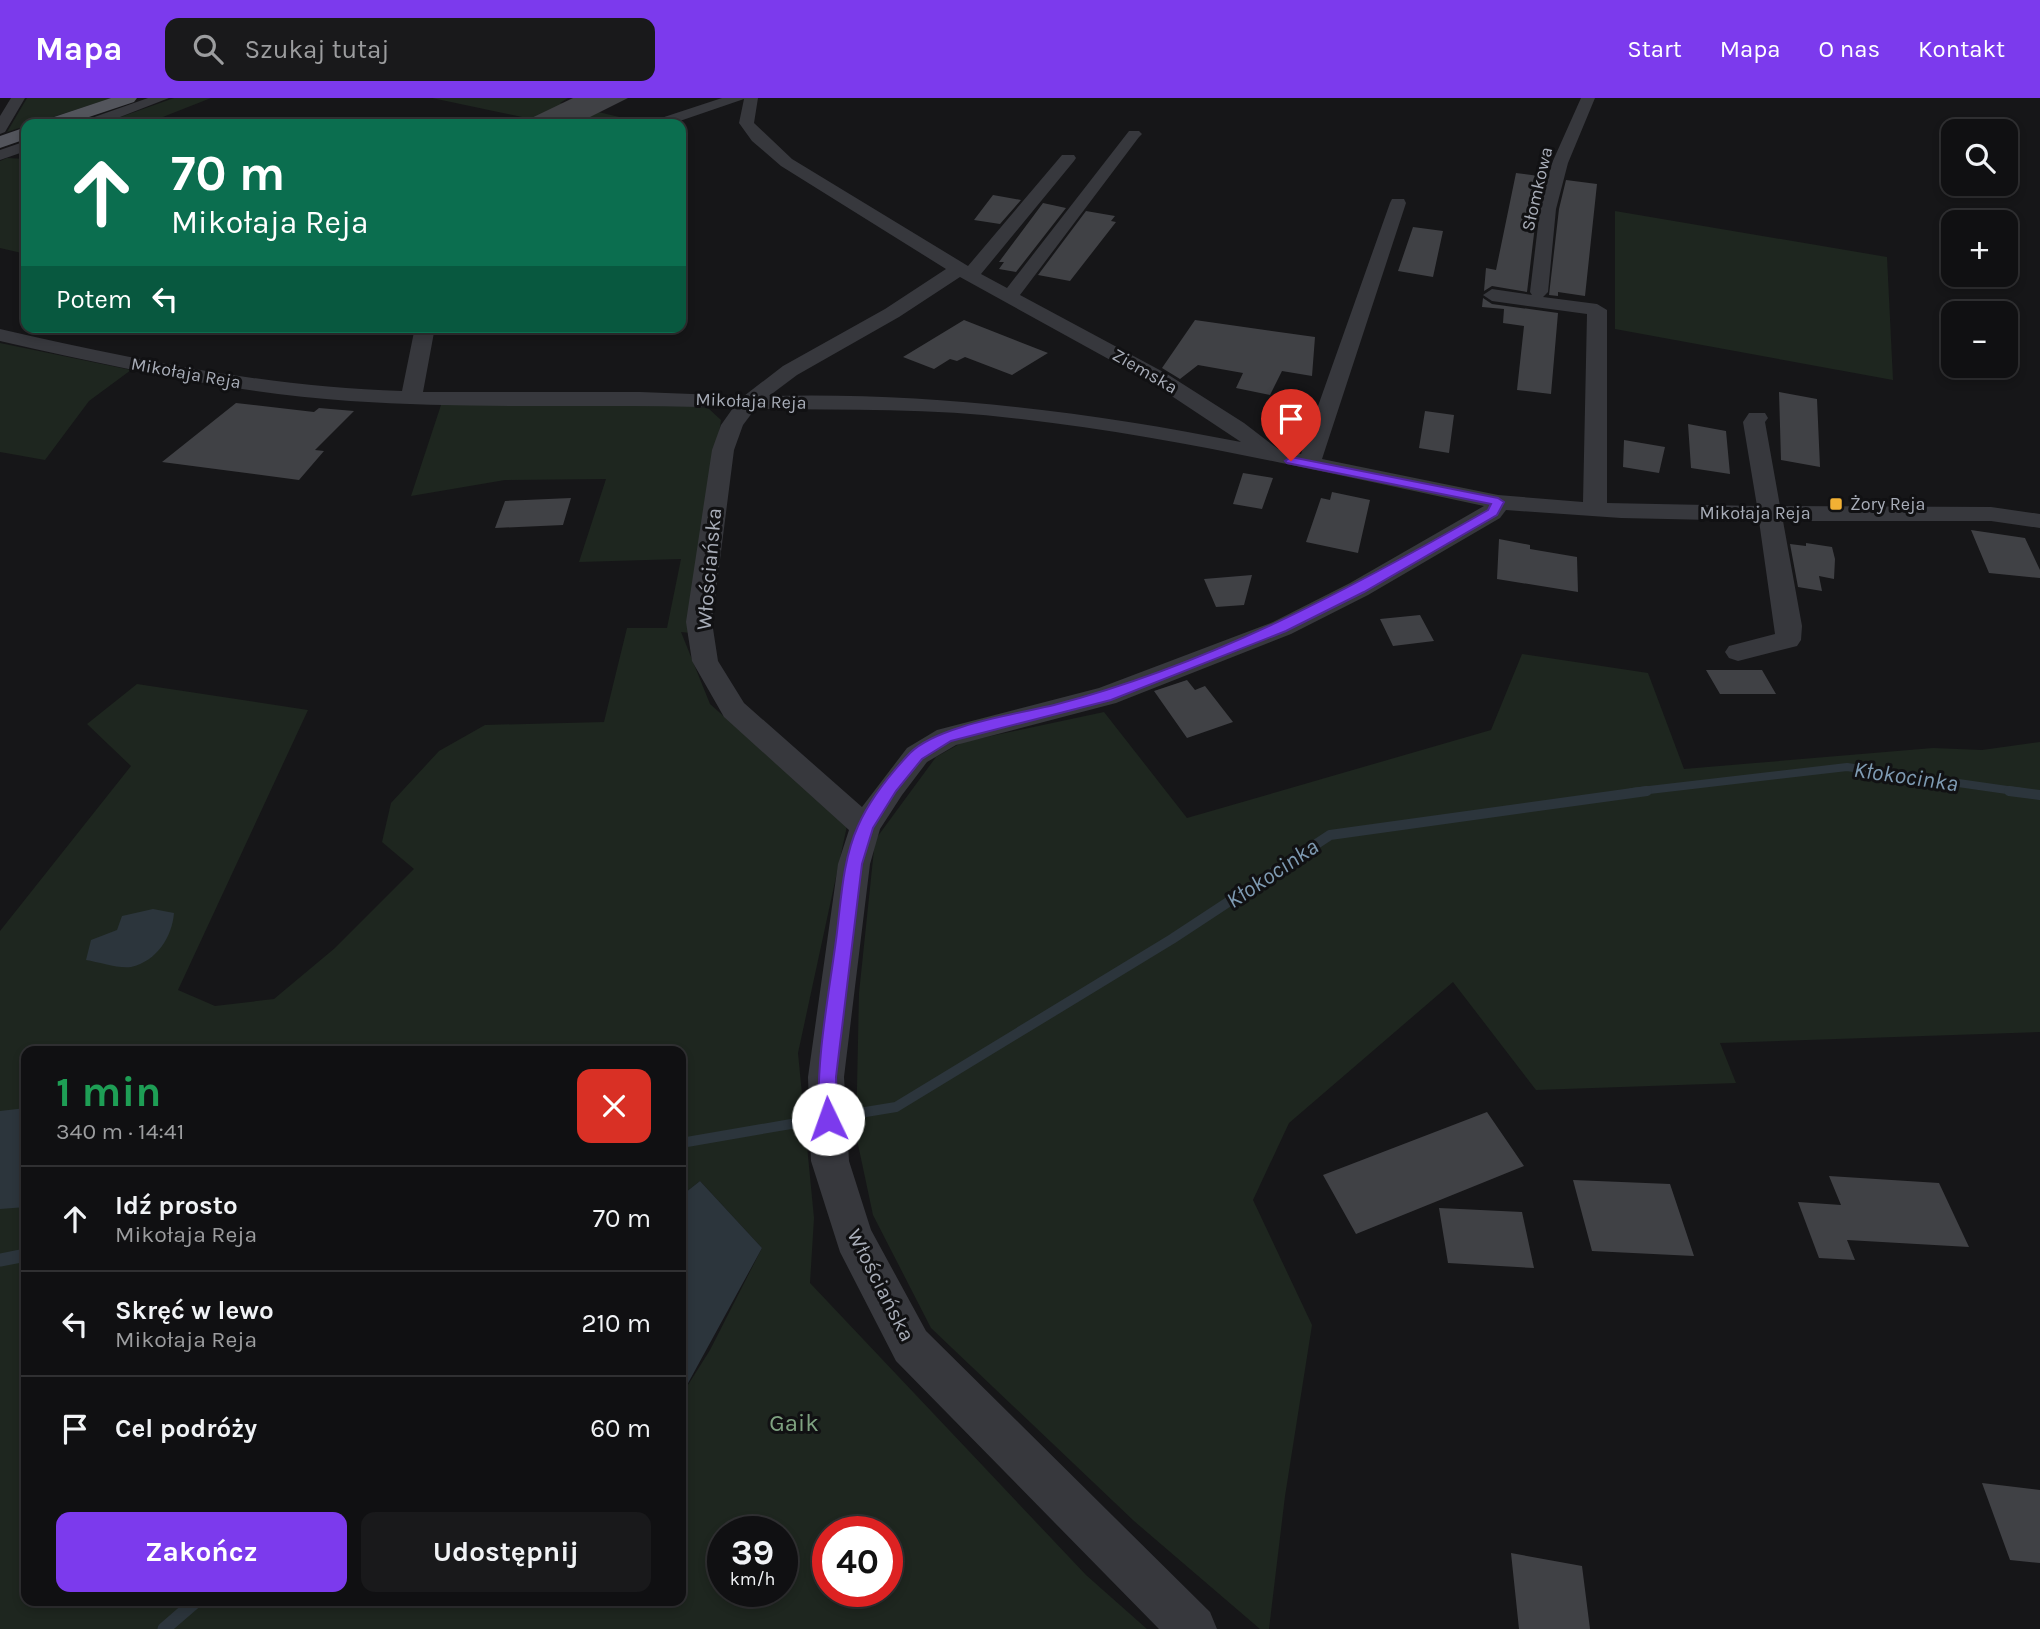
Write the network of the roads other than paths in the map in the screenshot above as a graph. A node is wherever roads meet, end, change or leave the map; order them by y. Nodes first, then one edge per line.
1 (18, 98) edge
2 (128, 98) edge
3 (162, 98) edge
4 (737, 98) edge
5 (751, 98) edge
6 (1588, 98) edge
7 (66, 119) edge
8 (102, 119) edge
9 (672, 119) edge
10 (0, 129) edge
11 (1134, 134) dead end
12 (18, 141) edge
13 (0, 155) edge
14 (1068, 158) dead end
15 (1398, 203) dead end
16 (965, 272) junction
17 (1539, 292) dead end
18 (1492, 295) dead end
19 (1010, 296) junction
20 (424, 333) edge
21 (0, 335) edge
22 (411, 398) junction
23 (747, 404) junction
24 (1757, 418) dead end
25 (1273, 457) junction
26 (1309, 464) junction
27 (1498, 502) junction
28 (1595, 510) junction
29 (1768, 513) junction
30 (2040, 521) edge
31 (1738, 652) dead end
32 (865, 827) junction
33 (1193, 1629) edge

1 - 10 street
2 - 7 main road
3 - 8 street
4 - 9 street
5 - 16 street, Ziemska
6 - 17 street, Słomkowa
11 - 19 street
12 - 13 street
14 - 16 street
15 - 26 street
16 - 19 street, Ziemska
16 - 23 street
18 - 28 street
19 - 25 street, Ziemska
20 - 22 street
21 - 22 street, Mikołaja Reja
22 - 23 street, Mikołaja Reja
23 - 25 street, Mikołaja Reja
23 - 32 street, Włościańska
24 - 29 street
25 - 26 street, Mikołaja Reja
26 - 27 street, Mikołaja Reja
27 - 28 street, Mikołaja Reja
27 - 32 street
28 - 29 street, Mikołaja Reja
29 - 30 street, Mikołaja Reja
29 - 31 street
32 - 33 street, Włościańska

